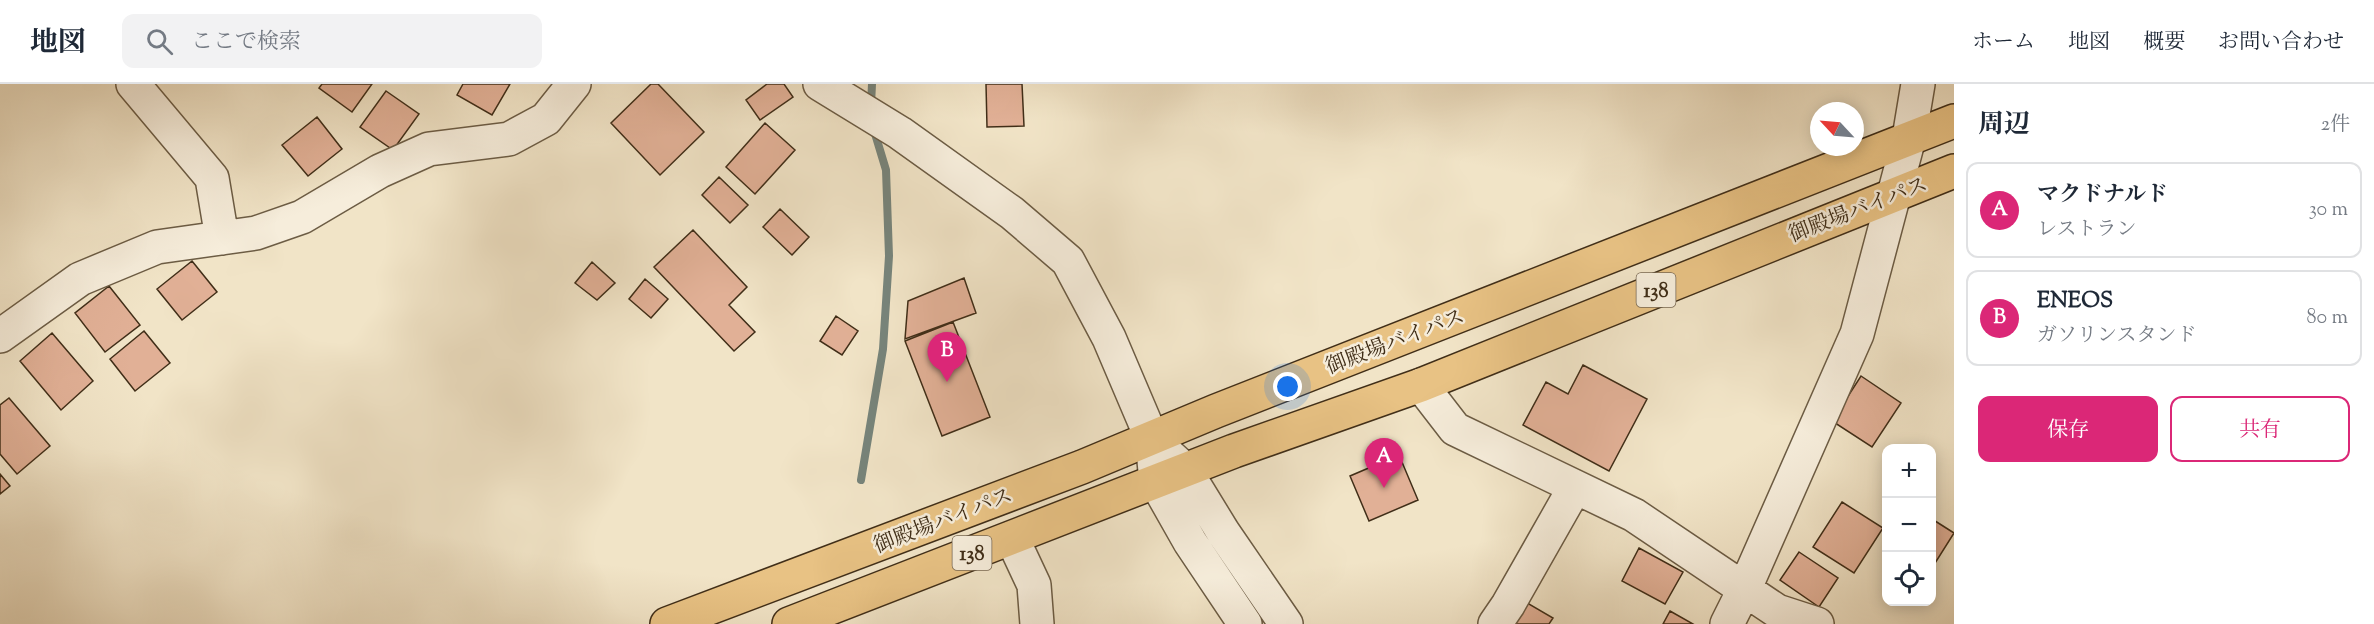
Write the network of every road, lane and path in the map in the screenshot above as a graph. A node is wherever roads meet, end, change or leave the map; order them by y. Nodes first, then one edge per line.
1 (133, 84) edge
2 (574, 84) edge
3 (820, 84) edge
4 (1918, 84) edge
5 (1954, 121) edge
6 (1909, 138) junction
7 (1954, 171) edge
8 (1893, 196) junction
9 (222, 238) junction
10 (0, 336) edge
11 (1421, 385) junction
12 (1152, 439) junction
13 (1170, 476) junction
14 (1575, 487) junction
15 (1012, 538) junction
16 (1744, 588) junction
17 (667, 624) edge
18 (789, 624) edge
19 (1037, 624) edge
20 (1245, 624) edge
21 (1286, 624) edge
22 (1495, 624) edge
23 (1726, 624) edge
24 (1817, 624) edge

1 - 9 street
2 - 9 street
3 - 12 street
4 - 6 street
5 - 6 highway, 御殿場バイパス / 138
6 - 8 street
6 - 12 highway, 御殿場バイパス / 138
7 - 8 highway, 御殿場バイパス / 138
8 - 11 highway, 御殿場バイパス / 138
8 - 16 street
9 - 10 street
11 - 13 highway, 御殿場バイパス / 138
11 - 14 street
12 - 13 street
12 - 17 highway, 御殿場バイパス / 138
13 - 15 highway, 御殿場バイパス / 138
13 - 20 street
13 - 21 street
14 - 16 street
14 - 22 street
15 - 18 highway, 御殿場バイパス / 138
15 - 19 street
16 - 23 street
16 - 24 street

